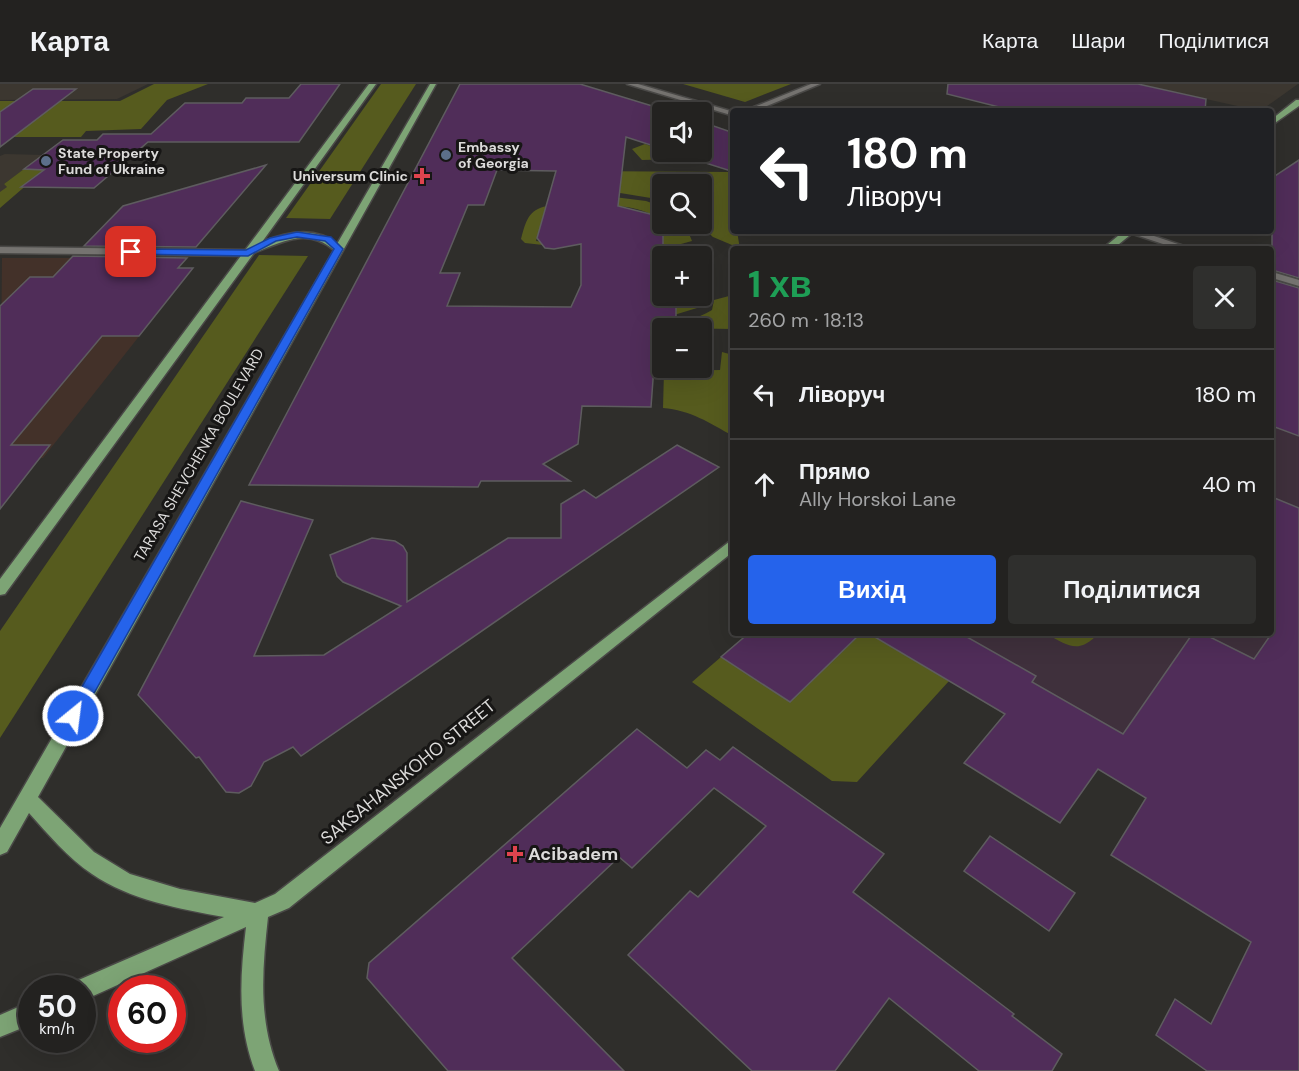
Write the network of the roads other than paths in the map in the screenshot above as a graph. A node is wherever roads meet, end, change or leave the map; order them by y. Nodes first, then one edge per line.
1 (373, 84) edge
2 (433, 84) edge
3 (630, 84) edge
4 (817, 84) edge
5 (1299, 102) edge
6 (756, 108) edge
7 (730, 113) edge
8 (1274, 121) edge
9 (1125, 234) edge
10 (1139, 234) edge
11 (1111, 246) edge
12 (1178, 246) edge
13 (338, 249) junction
14 (0, 250) edge
15 (248, 253) junction
16 (1274, 275) edge
17 (1299, 283) edge
18 (730, 546) edge
19 (0, 590) edge
20 (27, 798) junction
21 (0, 846) edge
22 (258, 913) junction
23 (96, 984) edge
24 (18, 1018) edge
25 (0, 1026) edge
26 (267, 1071) edge

1 - 15 main road
2 - 13 main road, TARASA SHEVCHENKA BOULEVARD
3 - 7 street
4 - 6 street
5 - 8 main road
9 - 11 main road
10 - 12 street
13 - 15 main road
13 - 20 main road, TARASA SHEVCHENKA BOULEVARD
14 - 15 street
15 - 19 main road
16 - 17 street
18 - 22 main road, SAKSAHANSKOHO STREET
20 - 21 main road, TARASA SHEVCHENKA BOULEVARD
20 - 22 main road
22 - 23 main road, SAKSAHANSKOHO STREET
22 - 26 main road
24 - 25 main road

